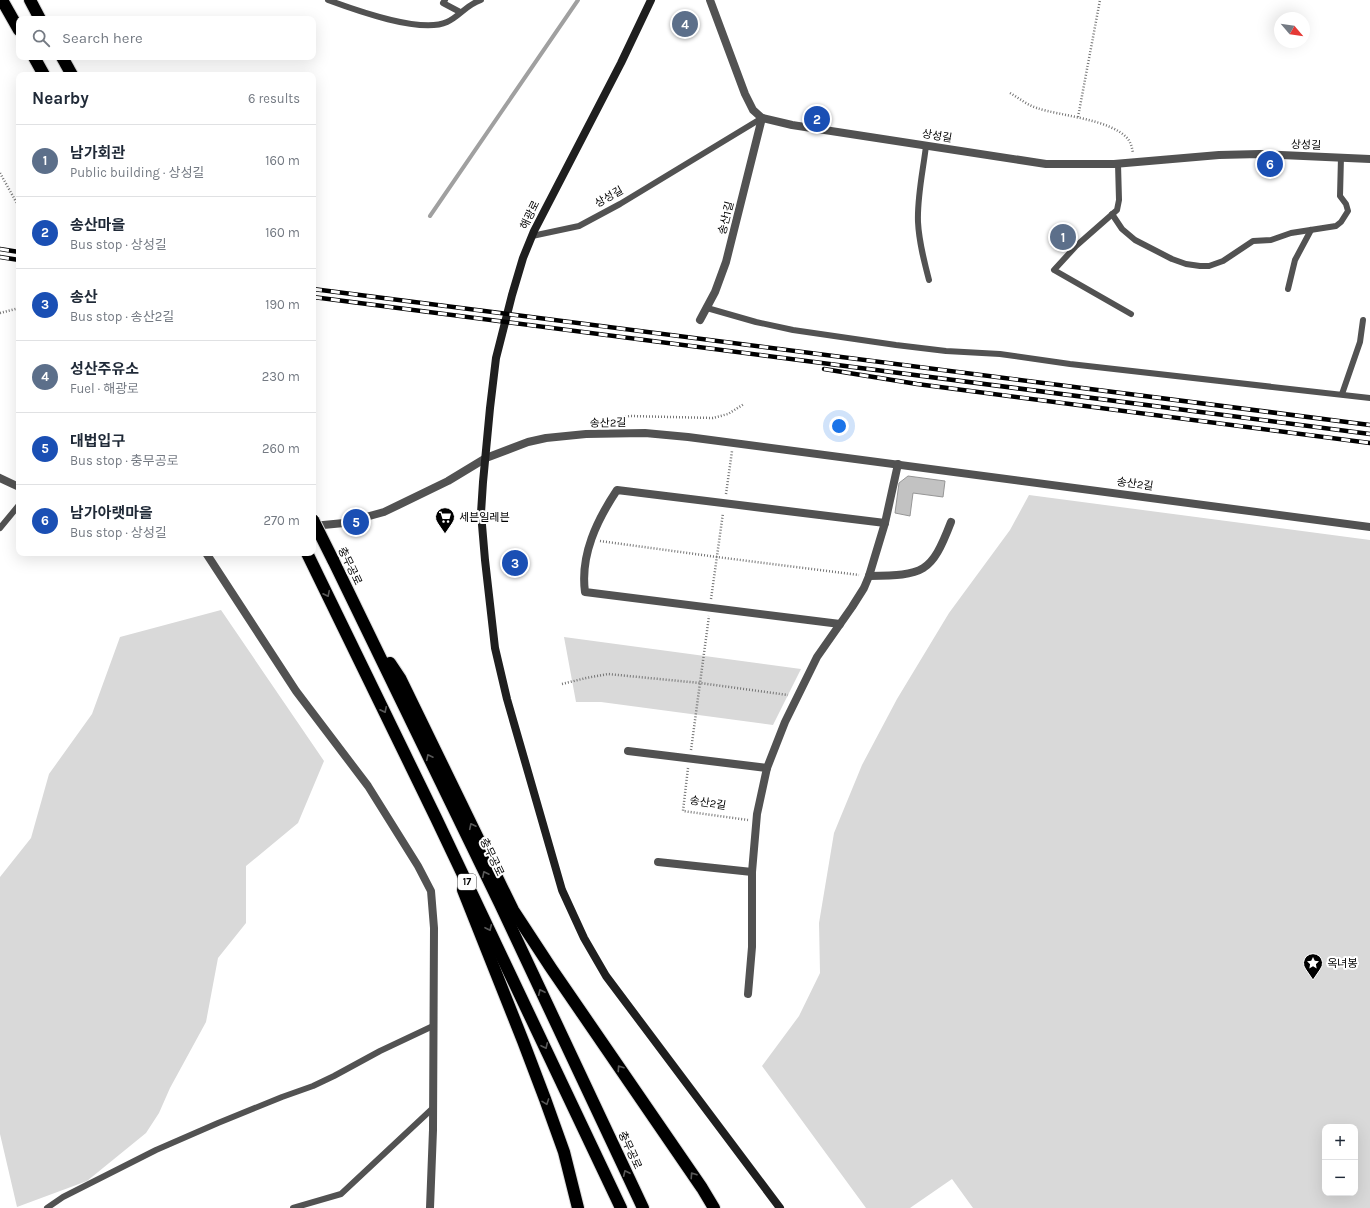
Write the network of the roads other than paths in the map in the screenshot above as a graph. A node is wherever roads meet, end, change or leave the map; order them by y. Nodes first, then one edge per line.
1 (2, 0) edge
2 (30, 0) edge
3 (328, 0) edge
4 (445, 0) edge
5 (481, 0) edge
6 (651, 0) edge
7 (710, 0) edge
8 (460, 12) junction
9 (38, 16) edge
10 (16, 25) edge
11 (36, 60) edge
12 (64, 60) edge
13 (42, 72) edge
14 (70, 72) edge
15 (762, 118) junction
16 (926, 146) junction
17 (1341, 157) junction
18 (1370, 159) edge
19 (1118, 164) junction
20 (1112, 214) junction
21 (1311, 230) junction
22 (532, 236) junction
23 (929, 280) dead end
24 (1288, 288) dead end
25 (707, 308) junction
26 (1131, 314) dead end
27 (700, 320) dead end
28 (1363, 320) dead end
29 (1342, 394) junction
30 (1370, 398) edge
31 (486, 458) junction
32 (898, 464) junction
33 (0, 478) edge
34 (16, 486) edge
35 (16, 509) edge
36 (951, 522) dead end
37 (885, 523) junction
38 (316, 526) edge
39 (316, 526) edge
40 (1370, 527) edge
41 (0, 528) edge
42 (208, 556) edge
43 (309, 556) edge
44 (869, 576) junction
45 (360, 616) junction
46 (840, 624) junction
47 (628, 751) dead end
48 (767, 768) junction
49 (436, 818) junction
50 (658, 862) dead end
51 (752, 872) junction
52 (748, 994) dead end
53 (433, 1026) junction
54 (433, 1108) junction
55 (47, 1208) edge
56 (293, 1208) edge
57 (430, 1208) edge
58 (578, 1208) edge
59 (621, 1208) edge
60 (643, 1208) edge
61 (714, 1208) edge
62 (780, 1208) edge

1 - 10 highway
2 - 9 highway
3 - 8 lane
4 - 8 lane
5 - 8 lane
6 - 22 main road, 해광로
7 - 15 street
11 - 13 highway
12 - 14 highway
15 - 16 street, 상성길
15 - 22 lane, 상성길
15 - 25 street, 송산1길
16 - 19 street, 상성길
16 - 23 lane
17 - 18 street, 상성길
17 - 19 street, 상성길
17 - 21 lane
19 - 20 lane
20 - 21 lane
20 - 26 lane
21 - 24 lane
22 - 31 main road, 해광로
25 - 27 street, 송산1길
25 - 29 lane
28 - 29 lane
29 - 30 lane
31 - 32 street, 송산2길
31 - 38 street, 송산2길
31 - 62 main road, 해광로
32 - 37 street
32 - 40 street, 송산2길
33 - 34 street
35 - 41 lane
36 - 44 street
37 - 44 street
37 - 46 street
39 - 45 highway, 충무공로 / 17, bridge
42 - 53 street
43 -> 49 highway, 17
44 - 46 street
60 -> 45 highway, 충무공로 / 17
61 -> 45 highway
46 - 48 street
47 - 48 street
48 - 51 street
49 -> 58 highway
49 -> 59 highway, 17
50 - 51 street
51 - 52 street
53 - 54 street
53 - 55 lane
54 - 56 lane
54 - 57 street

